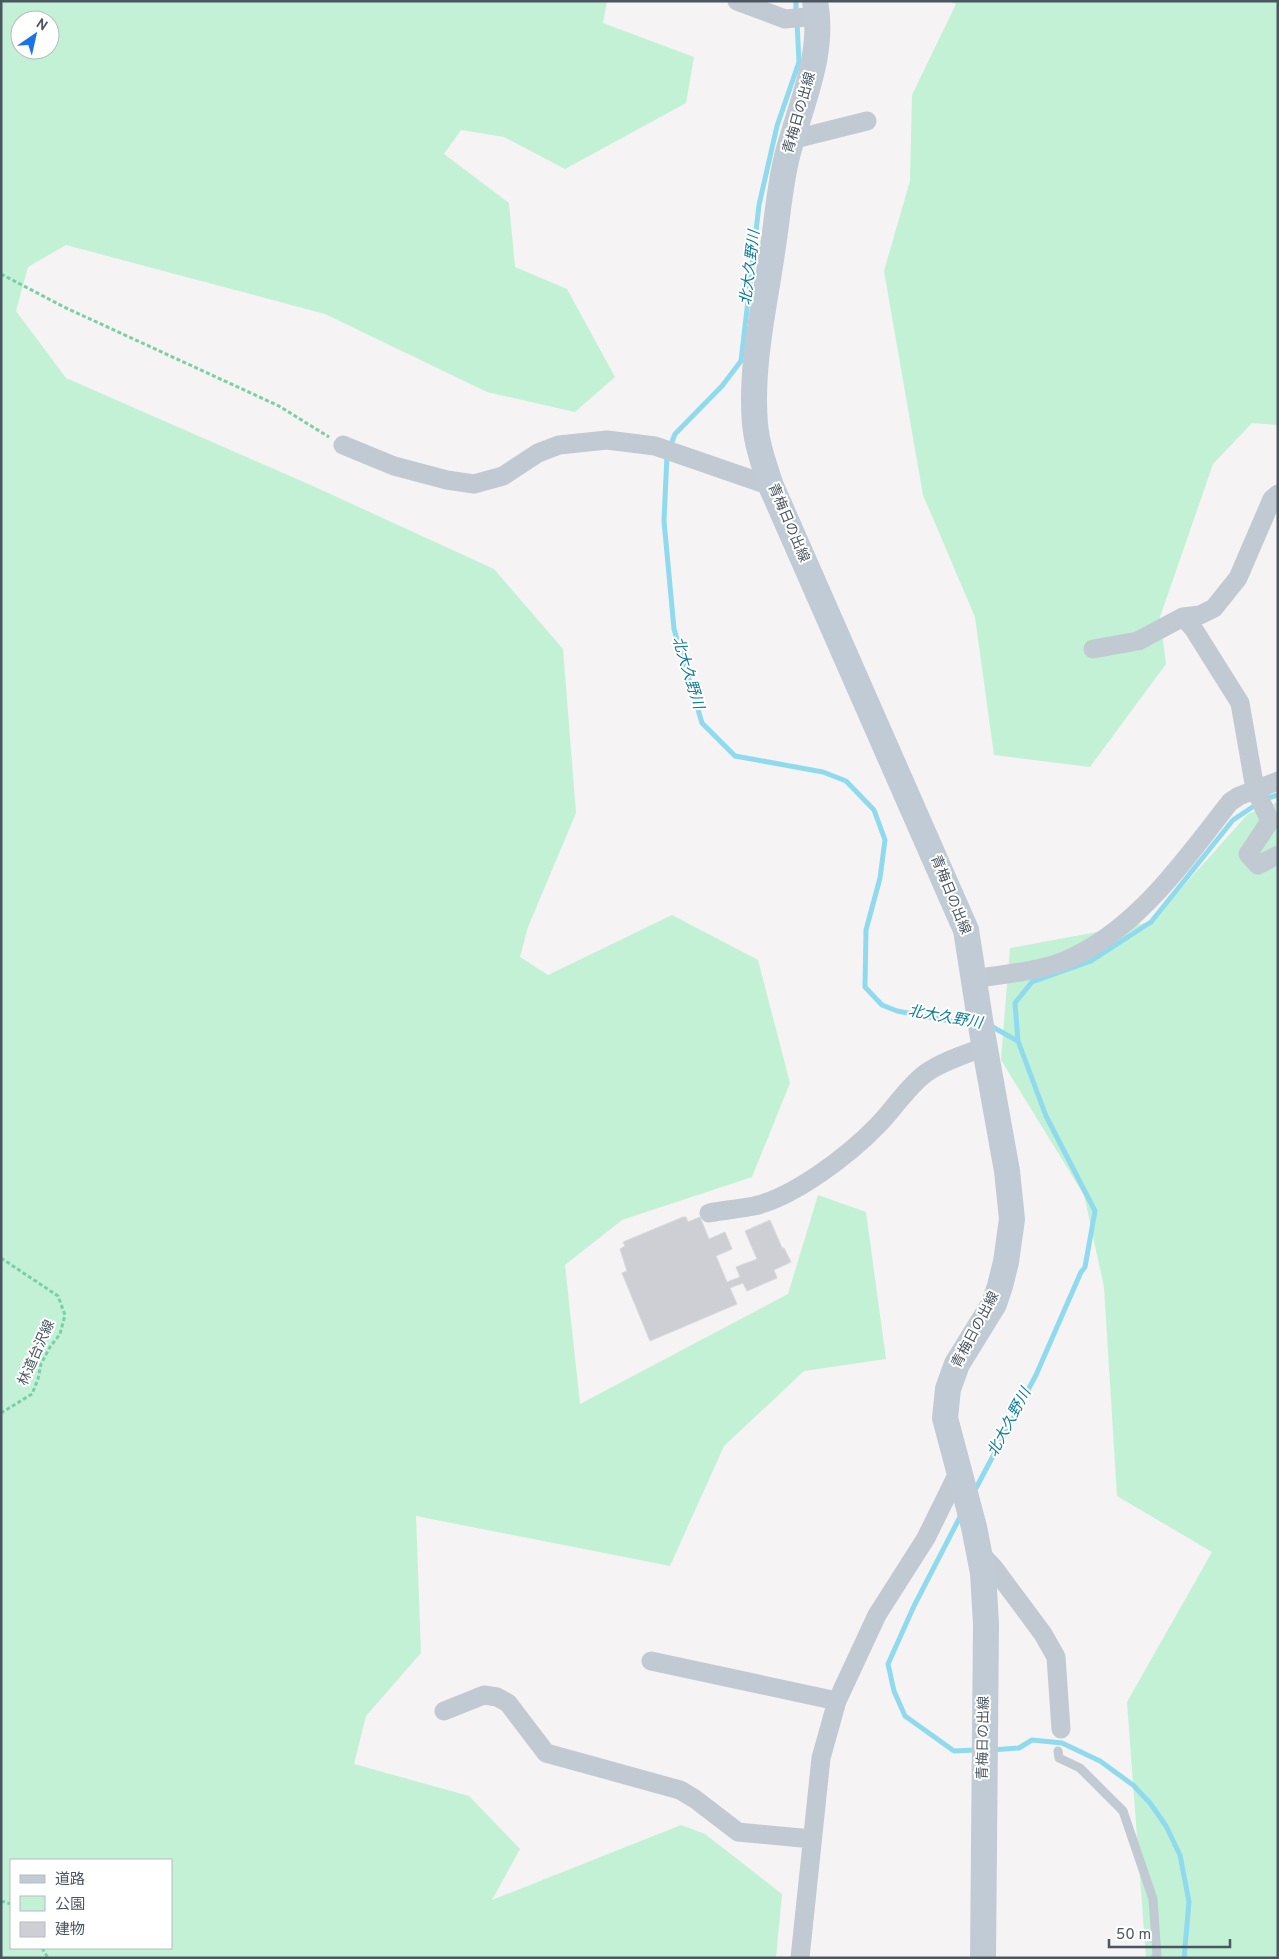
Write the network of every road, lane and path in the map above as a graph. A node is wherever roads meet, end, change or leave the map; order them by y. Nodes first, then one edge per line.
1 (737, 1) edge
2 (814, 12) edge
3 (867, 121) dead end
4 (791, 140) junction
5 (1, 274) edge
6 (343, 445) joint
7 (771, 486) junction
8 (1278, 494) edge
9 (1183, 617) junction
10 (1093, 649) dead end
11 (1278, 780) edge
12 (1255, 789) junction
13 (1278, 855) edge
14 (974, 978) junction
15 (982, 1031) junction
16 (709, 1213) dead end
17 (1, 1258) edge
18 (1, 1413) edge
19 (961, 1482) junction
20 (980, 1553) junction
21 (652, 1661) dead end
22 (837, 1701) junction
23 (444, 1711) dead end
24 (1061, 1729) dead end
25 (1058, 1751) dead end
26 (812, 1839) junction
27 (800, 1958) edge
28 (983, 1958) edge
29 (1155, 1958) edge

1 - 2 street
2 - 4 main road, 青梅日の出線
3 - 4 street
4 - 7 main road, 青梅日の出線
5 - 6 path
6 - 7 street
7 - 14 main road, 青梅日の出線
8 - 9 street
9 - 10 street
9 - 12 street
11 - 12 street
12 - 13 street
12 - 14 street
14 - 15 main road, 青梅日の出線
15 - 16 street
15 - 19 main road, 青梅日の出線
17 - 18 path, 林道台沢線
19 - 20 main road, 青梅日の出線
19 - 22 street
20 - 24 street
20 - 28 main road, 青梅日の出線
21 - 22 street
22 - 26 street
23 - 26 street
25 - 29 lane
26 - 27 street

